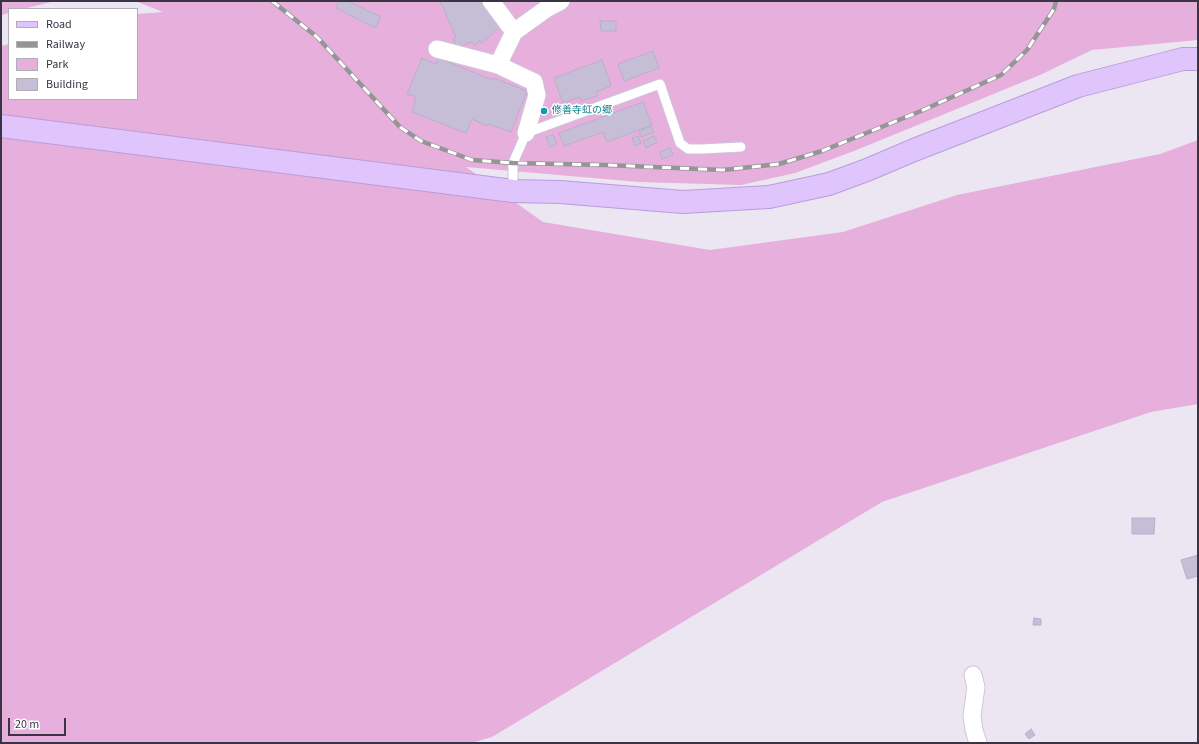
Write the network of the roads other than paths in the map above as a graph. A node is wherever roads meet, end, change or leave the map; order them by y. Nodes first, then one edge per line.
1 (491, 1) edge
2 (561, 1) edge
3 (514, 32) junction
4 (437, 49) dead end
5 (1198, 59) edge
6 (498, 65) junction
7 (1, 126) edge
8 (526, 133) junction
9 (741, 147) dead end
10 (513, 191) junction
11 (973, 675) dead end
12 (978, 743) edge

1 - 3 street
2 - 3 street
3 - 6 street
4 - 6 street
5 - 10 street
6 - 8 street
7 - 10 street
8 - 9 lane
8 - 10 lane
11 - 12 street

